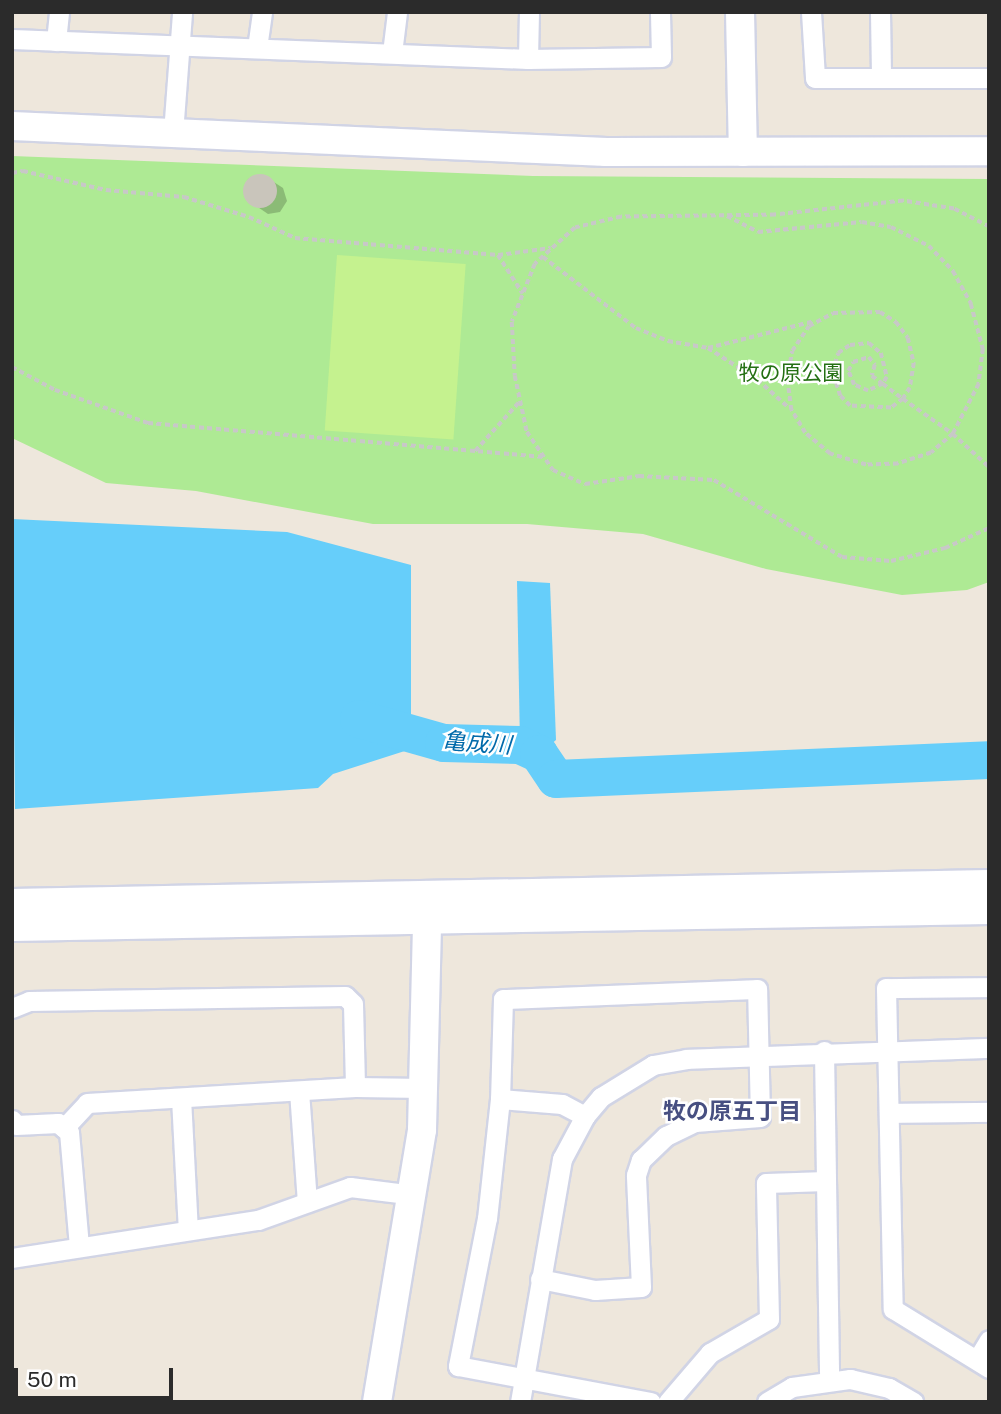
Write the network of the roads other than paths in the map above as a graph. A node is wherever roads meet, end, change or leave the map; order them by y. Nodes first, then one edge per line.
1 (59, 12) edge
2 (182, 12) edge
3 (262, 12) edge
4 (397, 12) edge
5 (529, 12) edge
6 (660, 12) edge
7 (740, 12) edge
8 (811, 12) edge
9 (880, 12) edge
10 (12, 39) edge
11 (56, 41) junction
12 (177, 45) junction
13 (257, 48) junction
14 (392, 53) junction
15 (528, 59) junction
16 (881, 77) junction
17 (989, 78) edge
18 (12, 126) edge
19 (173, 134) junction
20 (989, 151) edge
21 (743, 152) junction
22 (989, 884) edge
23 (12, 903) edge
24 (989, 911) edge
25 (426, 919) junction
26 (12, 927) edge
27 (989, 987) edge
28 (12, 1008) edge
29 (989, 1048) edge
30 (888, 1050) junction
31 (824, 1051) junction
32 (757, 1053) junction
33 (355, 1087) junction
34 (424, 1088) junction
35 (299, 1091) junction
36 (181, 1097) junction
37 (500, 1099) junction
38 (989, 1112) edge
39 (889, 1114) junction
40 (585, 1116) junction
41 (12, 1120) edge
42 (64, 1128) junction
43 (826, 1181) junction
44 (414, 1195) junction
45 (307, 1202) junction
46 (188, 1230) junction
47 (79, 1246) junction
48 (12, 1258) edge
49 (540, 1279) junction
50 (989, 1340) edge
51 (983, 1364) edge
52 (524, 1378) junction
53 (829, 1380) junction
54 (377, 1402) edge
55 (520, 1402) edge
56 (651, 1402) edge
57 (668, 1402) edge
58 (767, 1402) edge
59 (912, 1402) edge

1 - 11 street
2 - 12 street
3 - 13 street
4 - 14 street
5 - 15 street
6 - 15 street
7 - 21 street
8 - 16 street
9 - 16 street
10 - 11 street
11 - 12 street
12 - 13 street
12 - 19 street
13 - 14 street
14 - 15 street
16 - 17 street
18 - 19 street
19 - 21 street
20 - 21 street
22 - 23 street
24 - 25 street
25 - 26 street
25 - 34 street
27 - 30 street
28 - 33 street
29 - 30 street
30 - 31 street
30 - 39 street
31 - 32 street
31 - 43 street
32 - 37 street
32 - 40 street
32 - 49 street
33 - 34 street
33 - 35 street
34 - 44 street
35 - 36 street
35 - 45 street
36 - 42 street
36 - 46 street
37 - 40 street
37 - 52 street
38 - 39 street
39 - 51 street
40 - 49 street
41 - 42 street
42 - 47 street
43 - 53 street
43 - 57 street
44 - 45 street
44 - 54 street
45 - 46 street
46 - 47 street
47 - 48 street
49 - 52 street
50 - 51 street
52 - 55 street
52 - 56 street
53 - 58 street
53 - 59 street

